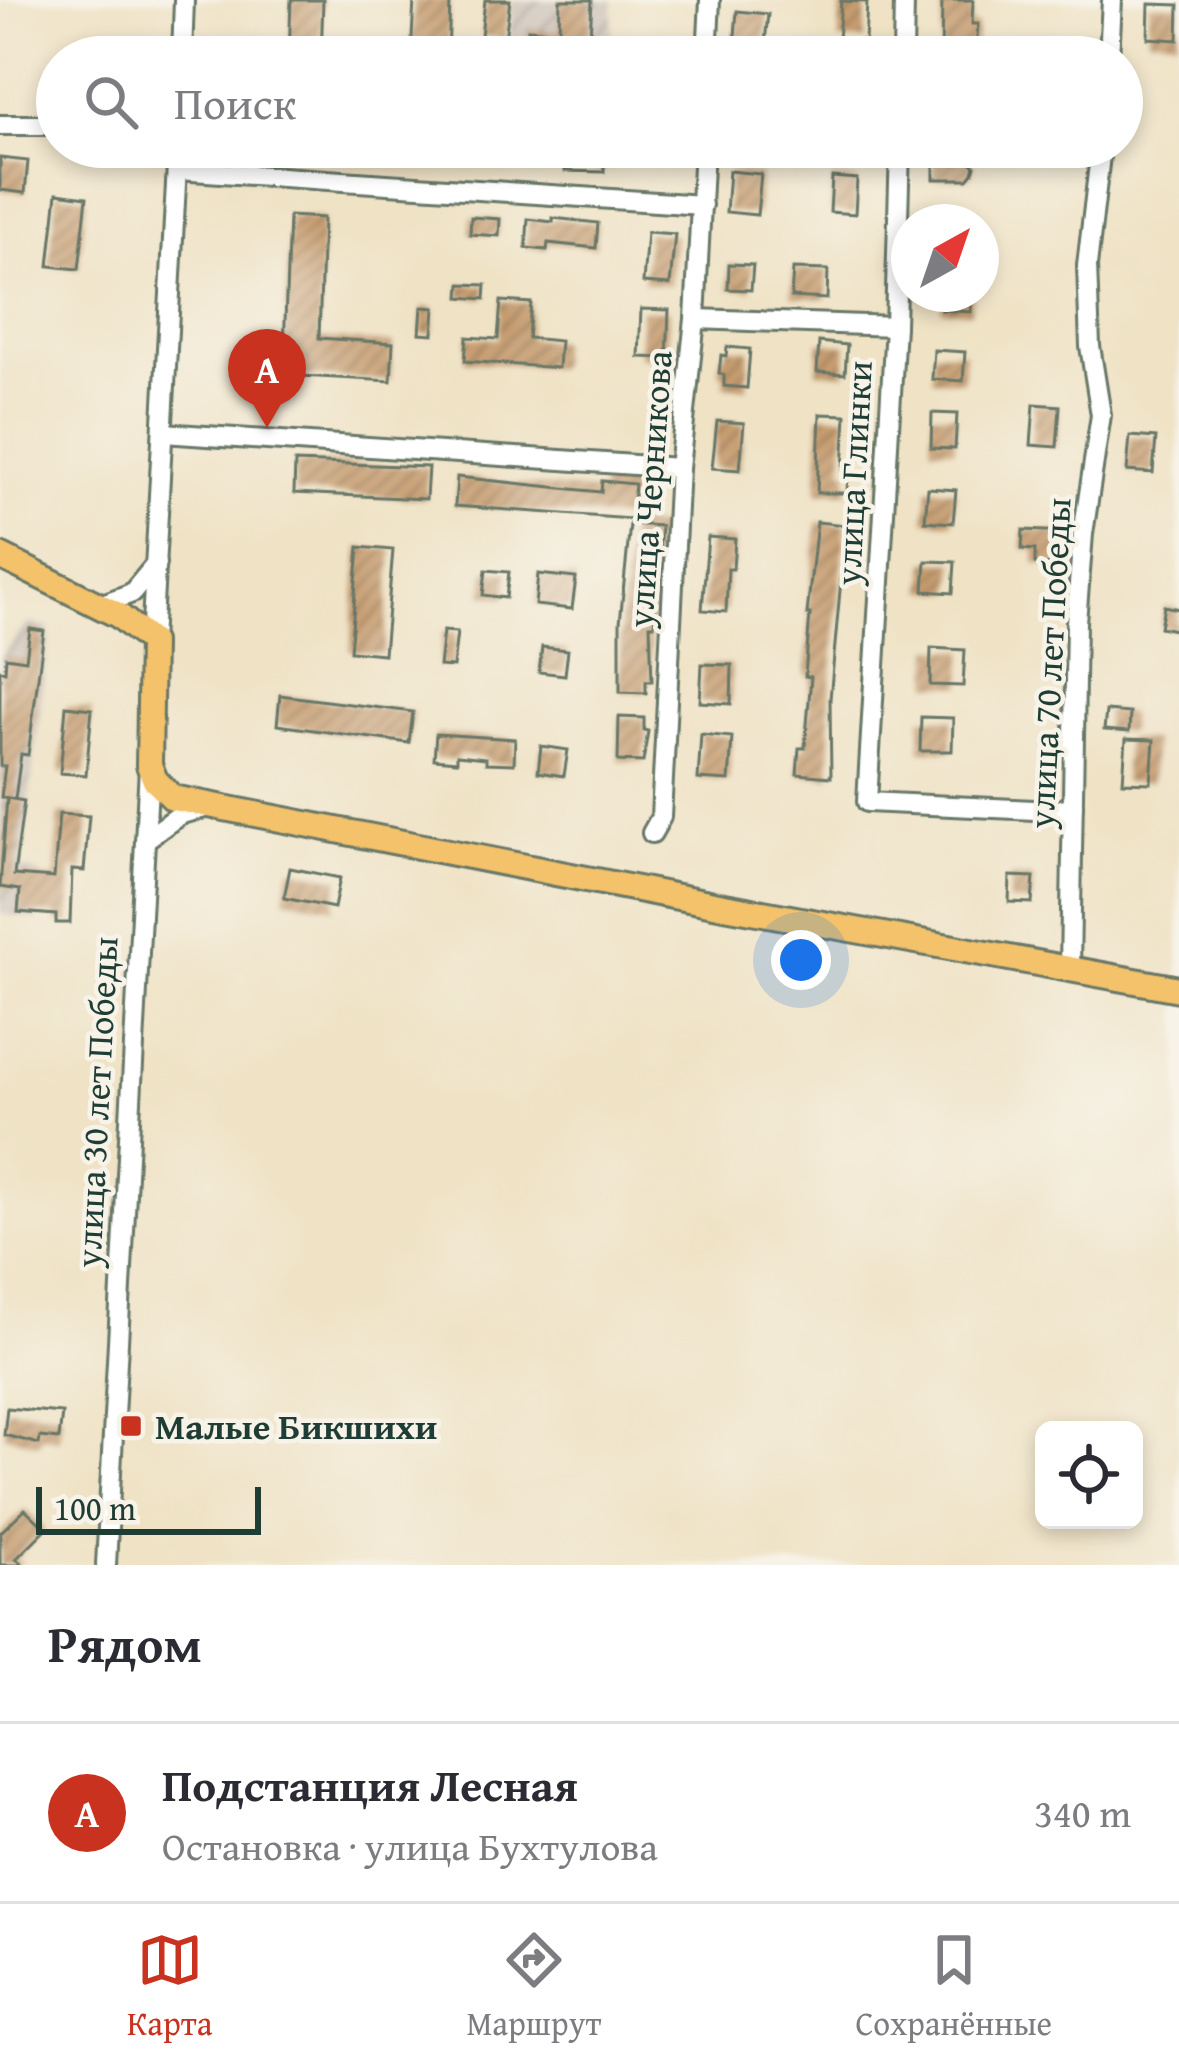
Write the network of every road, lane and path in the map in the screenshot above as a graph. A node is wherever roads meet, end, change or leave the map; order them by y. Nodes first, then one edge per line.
1 (184, 0) edge
2 (710, 0) edge
3 (904, 0) edge
4 (1112, 0) edge
5 (183, 36) edge
6 (708, 36) edge
7 (903, 36) edge
8 (1110, 36) edge
9 (0, 125) edge
10 (36, 125) edge
11 (703, 168) edge
12 (899, 168) edge
13 (1099, 168) edge
14 (177, 170) joint
15 (702, 205) junction
16 (695, 319) junction
17 (895, 326) junction
18 (164, 433) junction
19 (679, 468) junction
20 (0, 556) edge
21 (155, 564) junction
22 (100, 604) junction
23 (152, 642) junction
24 (149, 765) junction
25 (1073, 806) junction
26 (210, 807) junction
27 (652, 833) dead end
28 (146, 840) junction
29 (1070, 969) junction
30 (1179, 989) edge
31 (106, 1565) edge

1 - 5 street
2 - 6 street
3 - 7 street
4 - 8 street
9 - 10 street
11 - 15 street, улица Черникова
12 - 17 street, улица Глинки
13 - 25 street, улица 70 лет Победы
14 - 15 street
14 - 18 street
15 - 16 street, улица Черникова
16 - 17 street
16 - 19 street, улица Черникова
17 - 25 street, улица Глинки
18 - 19 street
18 - 21 street
19 - 27 street, улица Черникова
20 - 22 main road
21 - 22 street
21 - 23 street
22 - 23 main road
23 - 24 main road, улица 30 лет Победы
24 - 26 main road
24 - 28 street, улица 30 лет Победы
25 - 29 street, улица 70 лет Победы
26 - 28 street
26 - 29 main road
28 - 31 street, улица 30 лет Победы
29 - 30 main road

